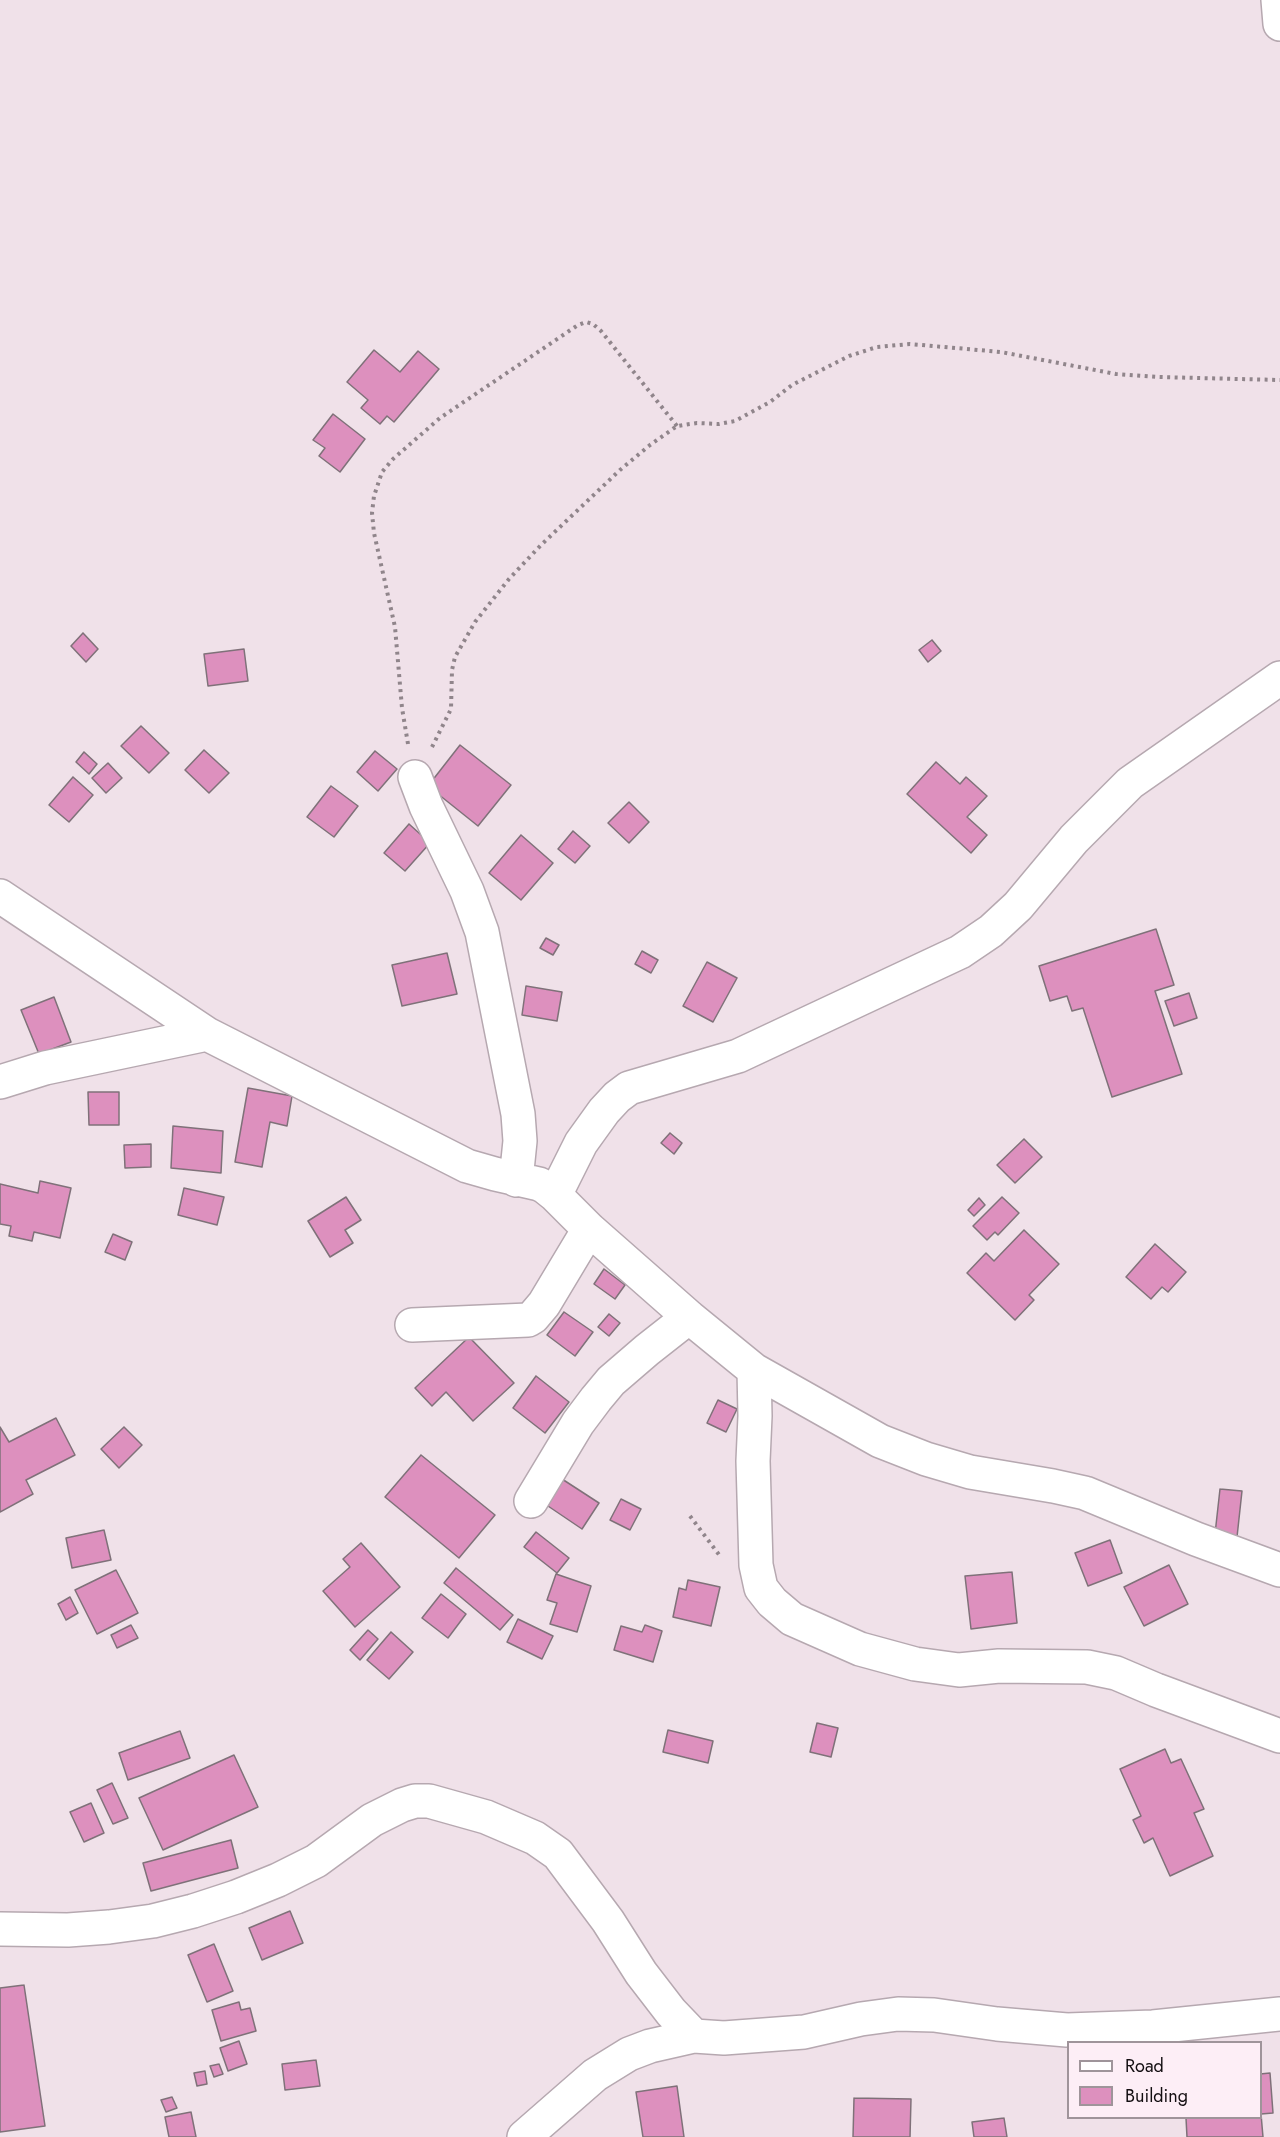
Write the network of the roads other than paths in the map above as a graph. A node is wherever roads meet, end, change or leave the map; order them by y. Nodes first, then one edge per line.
1 (1278, 0) edge
2 (1280, 24) edge
3 (1280, 678) edge
4 (416, 777) road end
5 (0, 896) edge
6 (207, 1034) junction
7 (0, 1082) edge
8 (516, 1180) junction
9 (555, 1195) junction
10 (589, 1229) junction
11 (689, 1317) junction
12 (412, 1325) dead end
13 (754, 1370) junction
14 (531, 1501) dead end
15 (1280, 1570) edge
16 (1280, 1736) edge
17 (0, 1929) edge
18 (1280, 2014) edge
19 (694, 2036) junction
20 (524, 2137) edge

1 - 2 street
3 - 9 street
4 - 8 street
5 - 6 street
6 - 7 street
6 - 8 street
8 - 9 street
9 - 10 street
10 - 11 street
10 - 12 street
11 - 13 street
11 - 14 street
13 - 15 street
13 - 16 street
17 - 19 street
18 - 19 street
19 - 20 street

